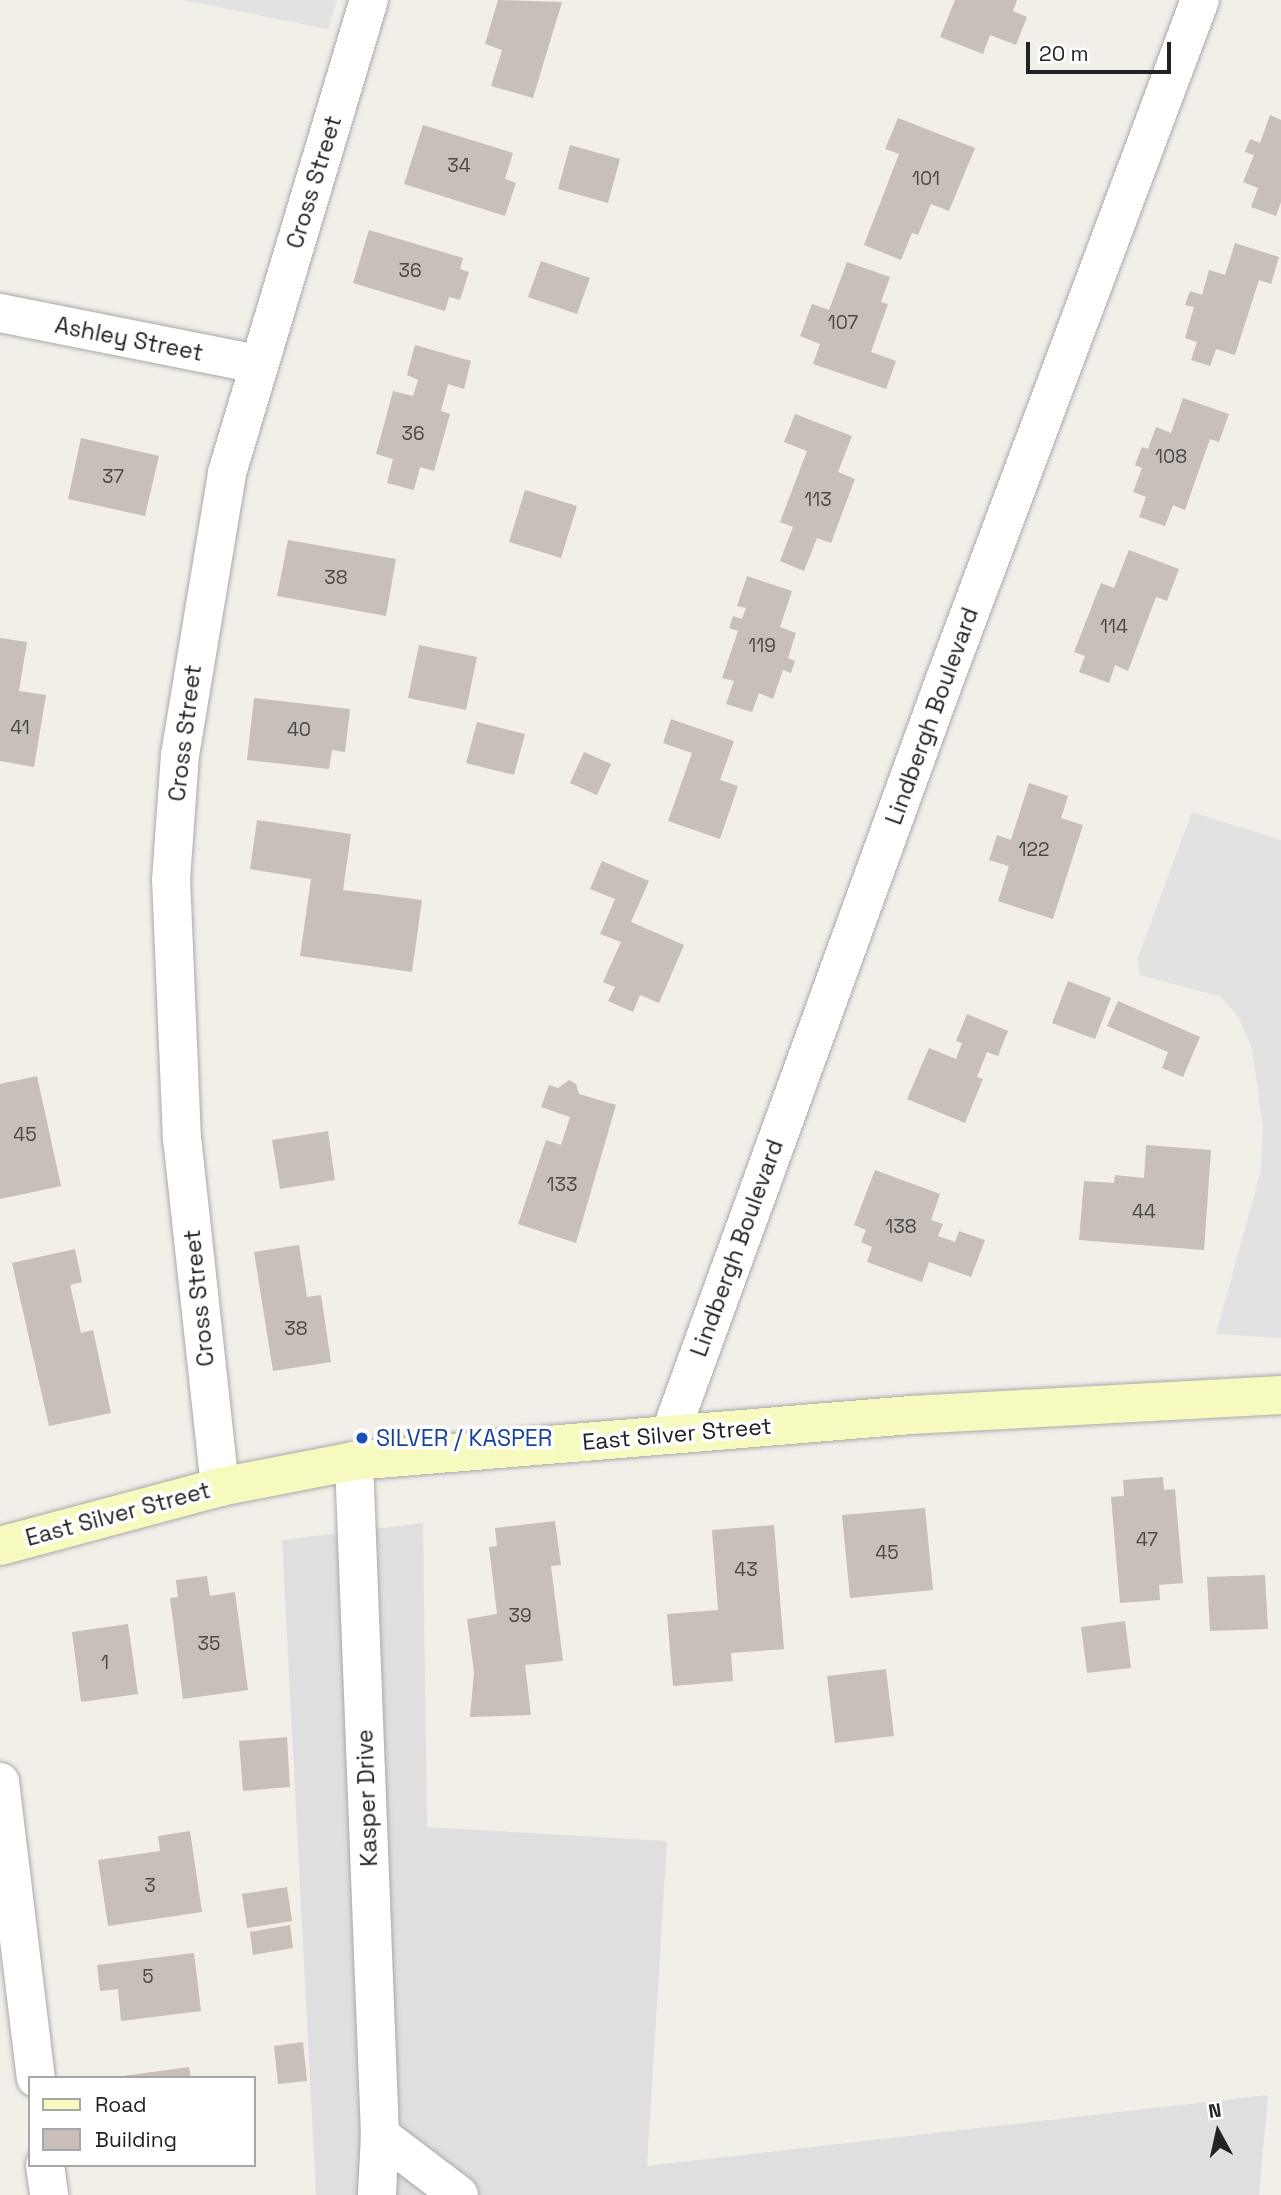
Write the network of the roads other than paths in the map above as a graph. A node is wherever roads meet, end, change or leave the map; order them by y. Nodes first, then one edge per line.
1 (369, 0) edge
2 (1200, 0) edge
3 (0, 313) edge
4 (258, 364) junction
5 (1281, 1395) edge
6 (670, 1434) junction
7 (354, 1461) junction
8 (220, 1487) junction
9 (0, 1546) edge
10 (0, 1782) edge
11 (36, 2076) edge
12 (380, 2135) junction
13 (45, 2167) edge
14 (49, 2195) edge
15 (377, 2195) edge
16 (459, 2195) edge

1 - 4 street, Cross Street
2 - 6 street, Lindbergh Boulevard
3 - 4 street, Ashley Street
4 - 8 street, Cross Street
5 - 6 main road, East Silver Street
6 - 7 main road, East Silver Street
7 - 8 main road, East Silver Street
7 - 12 street, Kasper Drive
8 - 9 main road, East Silver Street
10 - 11 street
12 - 15 street, Kasper Drive
12 - 16 street
13 - 14 street

